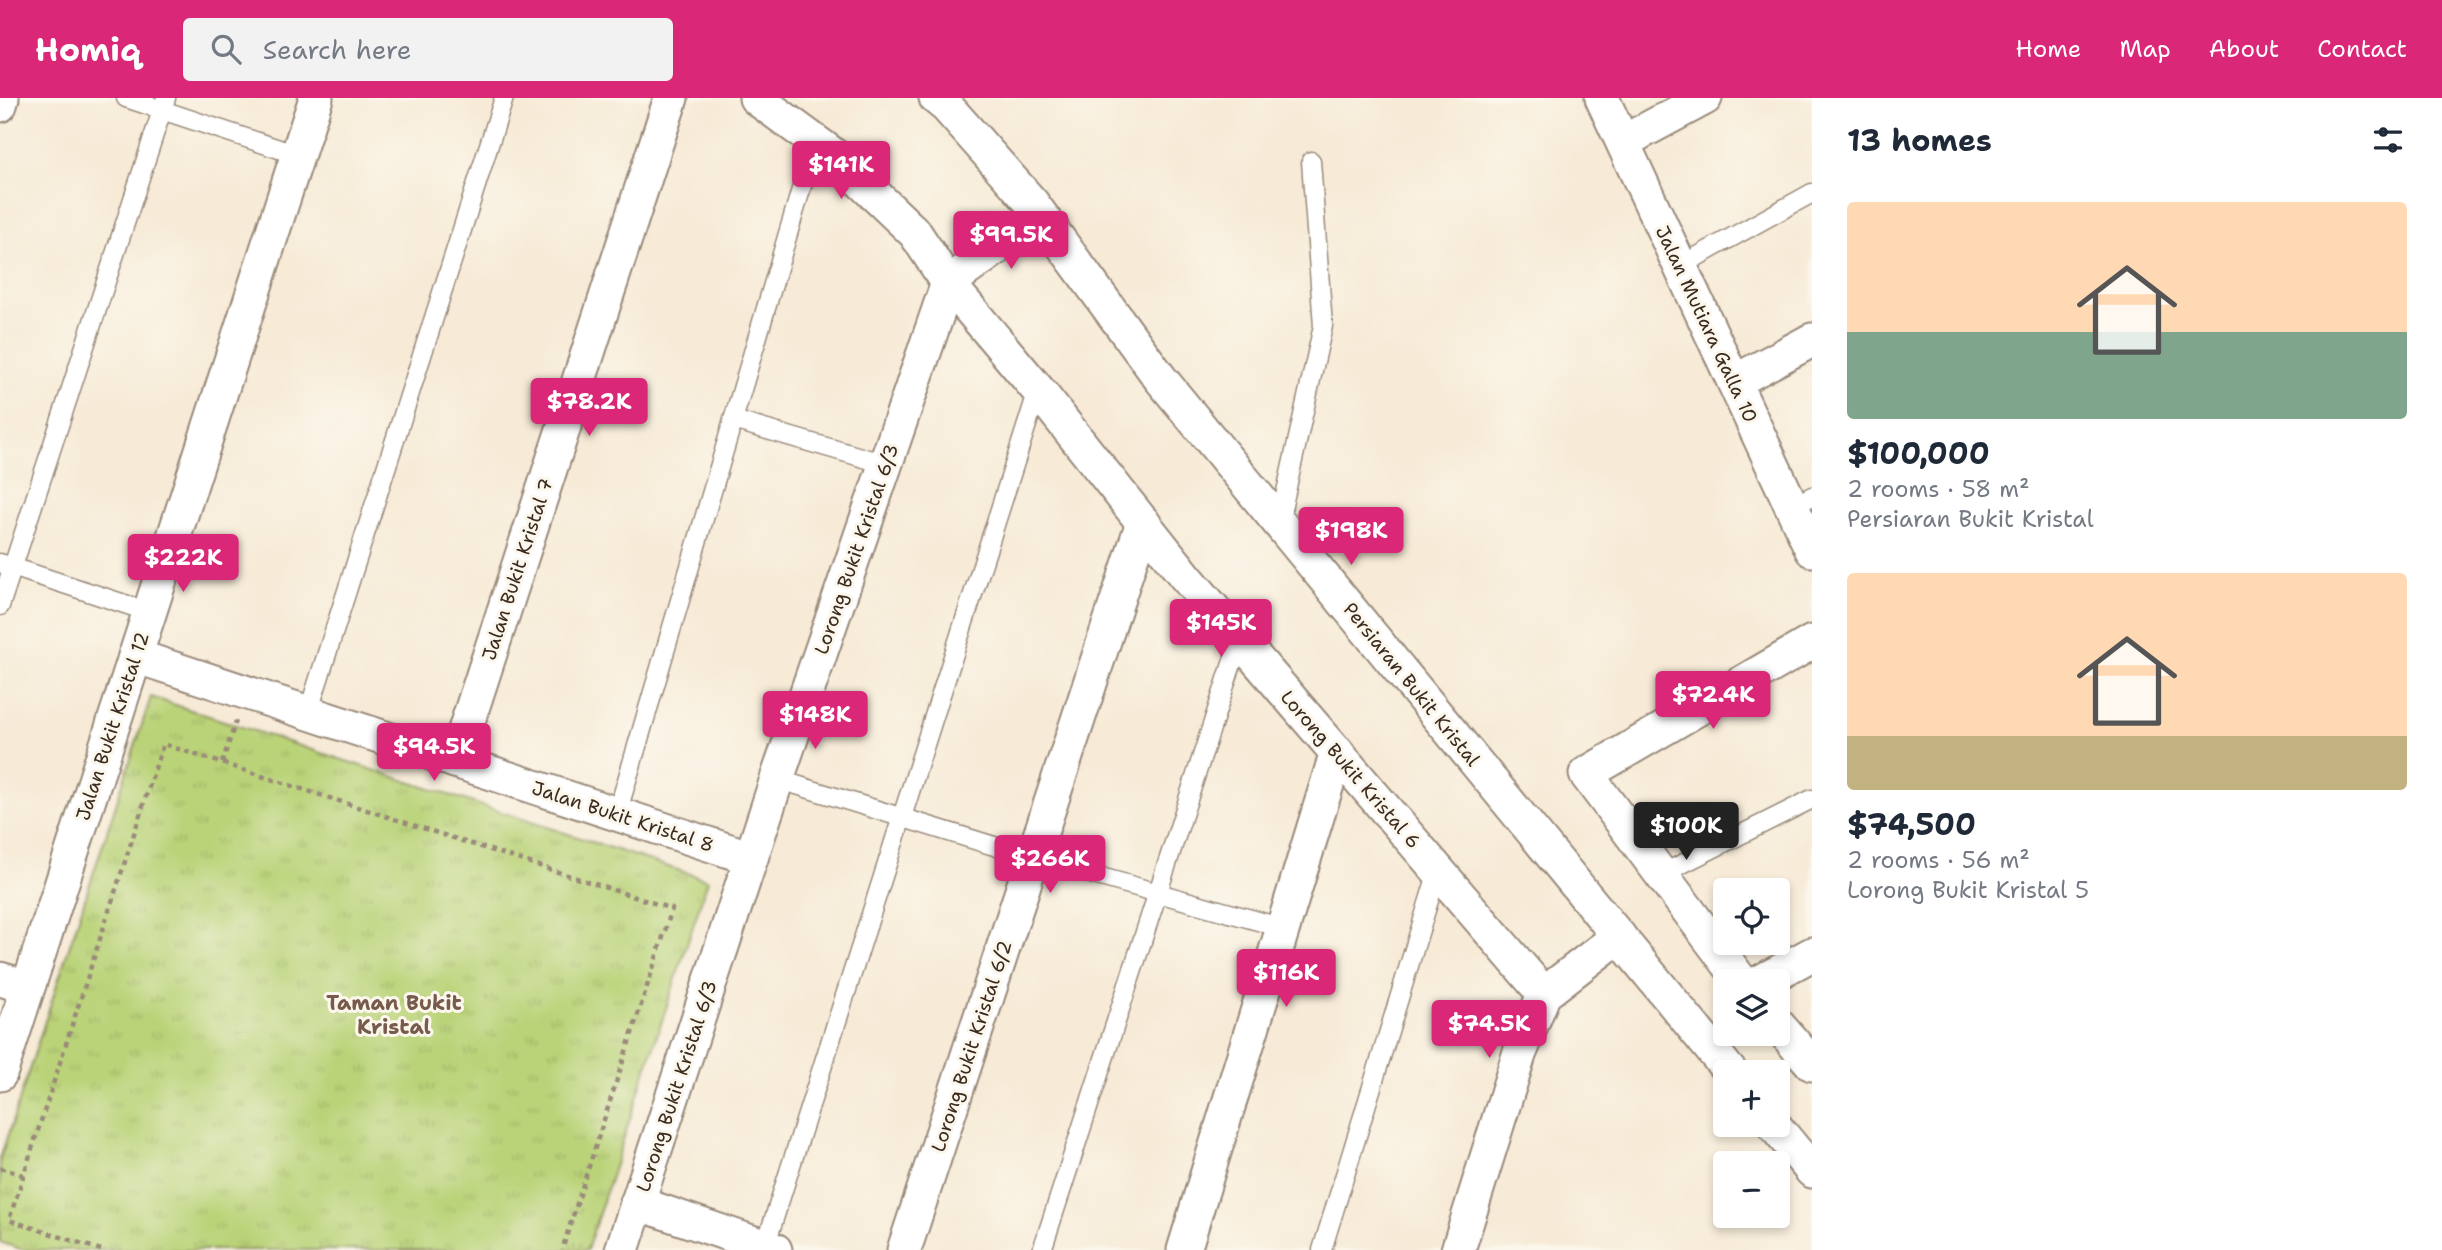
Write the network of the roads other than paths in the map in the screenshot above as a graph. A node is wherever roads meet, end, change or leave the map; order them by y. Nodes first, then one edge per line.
1 (2, 98) edge
2 (126, 98) edge
3 (316, 98) edge
4 (504, 98) edge
5 (671, 98) edge
6 (756, 98) edge
7 (936, 98) edge
8 (1602, 98) edge
9 (1705, 98) edge
10 (164, 104) edge
11 (0, 105) edge
12 (815, 142) junction
13 (1623, 142) junction
14 (297, 155) junction
15 (1311, 161) dead end
16 (1812, 193) edge
17 (1041, 216) junction
18 (1680, 266) junction
19 (948, 283) junction
20 (1812, 340) edge
21 (1734, 382) junction
22 (1038, 390) junction
23 (733, 420) junction
24 (886, 464) junction
25 (1802, 501) edge
26 (1143, 522) junction
27 (1279, 523) junction
28 (1812, 550) edge
29 (6, 565) edge
30 (0, 606) edge
31 (149, 612) junction
32 (1240, 639) junction
33 (1812, 642) edge
34 (135, 656) junction
35 (308, 713) junction
36 (1337, 752) junction
37 (455, 761) junction
38 (777, 779) junction
39 (1812, 799) edge
40 (617, 814) junction
41 (901, 817) junction
42 (751, 858) junction
43 (1033, 858) junction
44 (1438, 871) junction
45 (1662, 874) junction
46 (1157, 894) junction
47 (1283, 928) junction
48 (1619, 936) junction
49 (1812, 954) edge
50 (1732, 969) edge
51 (1784, 969) edge
52 (14, 983) edge
53 (1544, 994) junction
54 (1790, 1038) edge
55 (5, 1041) edge
56 (1720, 1060) edge
57 (1812, 1064) edge
58 (0, 1074) edge
59 (1784, 1137) edge
60 (1812, 1171) edge
61 (638, 1203) junction
62 (768, 1249) edge
63 (622, 1250) edge
64 (904, 1250) edge
65 (1042, 1250) edge
66 (1184, 1250) edge
67 (1322, 1250) edge
68 (1458, 1250) edge

1 - 11 street
2 - 10 lane
3 - 14 street, Jalan Bukit Kristal 12
4 - 35 lane
5 - 37 street, Jalan Bukit Kristal 7
6 - 12 street, Lorong Bukit Kristal 6
7 - 17 street, Persiaran Bukit Kristal
8 - 13 street, Jalan Mutiara Galla 10
9 - 13 street
10 - 14 lane
10 - 29 lane
12 - 19 street, Lorong Bukit Kristal 6
12 - 23 lane
13 - 18 street, Jalan Mutiara Galla 10
14 - 31 street, Jalan Bukit Kristal 12
15 - 27 lane
16 - 18 lane
17 - 19 street
17 - 27 street, Persiaran Bukit Kristal
18 - 21 street, Jalan Mutiara Galla 10
19 - 22 street, Lorong Bukit Kristal 6
19 - 24 street, Lorong Bukit Kristal 6/3
20 - 21 street
21 - 25 street, Jalan Mutiara Galla 10
22 - 26 street, Lorong Bukit Kristal 6
22 - 41 lane
23 - 24 lane
23 - 40 lane
24 - 38 street, Lorong Bukit Kristal 6/3
25 - 28 street, Jalan Mutiara Galla 10
26 - 32 street, Lorong Bukit Kristal 6
26 - 43 street, Lorong Bukit Kristal 6/2
27 - 48 street, Persiaran Bukit Kristal
29 - 30 lane
29 - 31 lane
31 - 34 street, Jalan Bukit Kristal 12
32 - 36 street, Lorong Bukit Kristal 6
32 - 46 lane
33 - 45 street
34 - 35 street, Jalan Bukit Kristal 8
34 - 52 street, Jalan Bukit Kristal 12
35 - 37 street, Jalan Bukit Kristal 8
36 - 44 street, Lorong Bukit Kristal 6
36 - 47 street
37 - 40 street, Jalan Bukit Kristal 8
38 - 41 lane
38 - 42 street, Lorong Bukit Kristal 6/3
39 - 45 lane
40 - 42 street, Jalan Bukit Kristal 8
41 - 43 lane
41 - 62 lane
42 - 61 street, Lorong Bukit Kristal 6/3
43 - 46 lane
43 - 64 street, Lorong Bukit Kristal 6/2
44 - 53 street, Lorong Bukit Kristal 6
44 - 67 lane
45 - 50 street
46 - 47 lane
46 - 65 lane
47 - 66 street
48 - 53 street
48 - 56 street, Persiaran Bukit Kristal
49 - 51 street
52 - 55 street, Jalan Bukit Kristal 12
53 - 68 street
54 - 57 street
55 - 58 street, Jalan Bukit Kristal 12
59 - 60 street
61 - 62 street
61 - 63 street, Lorong Bukit Kristal 6/3

